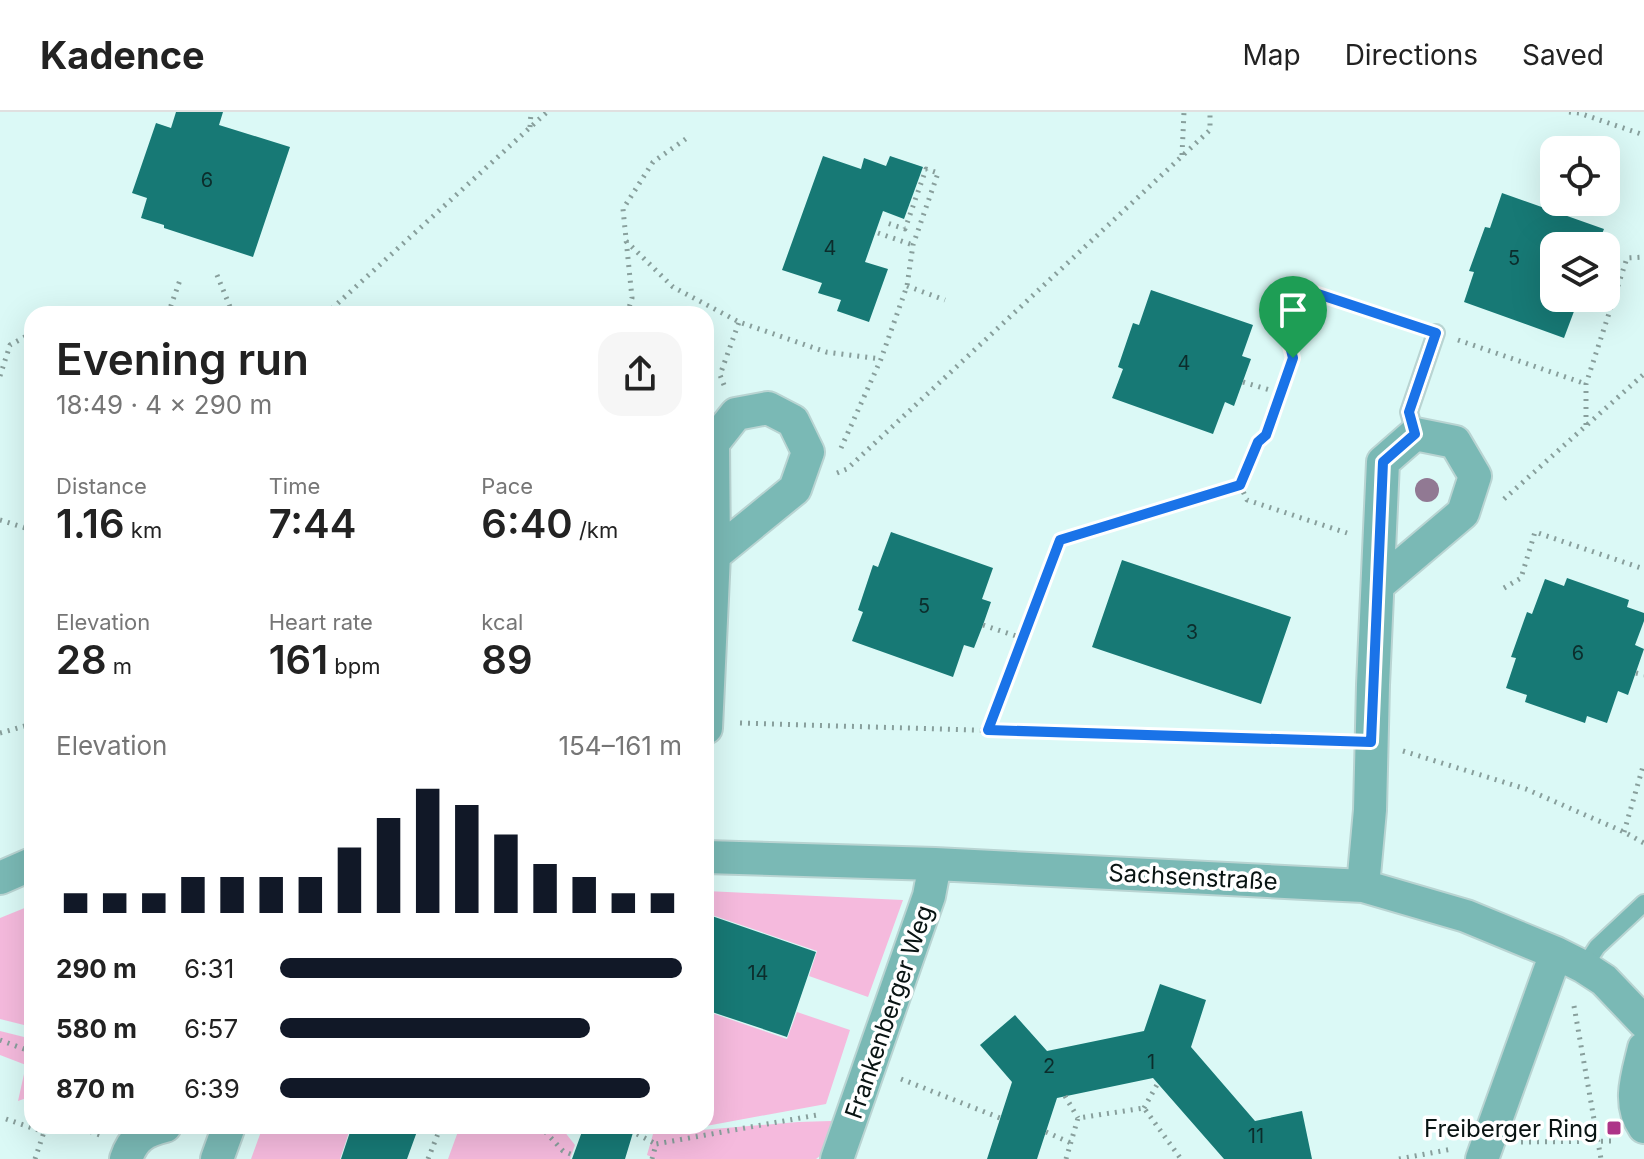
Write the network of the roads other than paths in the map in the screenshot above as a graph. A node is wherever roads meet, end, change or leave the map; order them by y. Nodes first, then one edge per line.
1 (1436, 333) road end
2 (1415, 434) junction
3 (714, 442) edge
4 (714, 555) edge
5 (1378, 585) junction
6 (714, 857) edge
7 (935, 864) junction
8 (24, 868) edge
9 (0, 878) edge
10 (1363, 886) junction
11 (1644, 903) edge
12 (1570, 960) junction
13 (1644, 1022) edge
14 (1644, 1048) edge
15 (1644, 1127) edge
16 (144, 1134) edge
17 (226, 1134) edge
18 (126, 1159) edge
19 (217, 1159) edge
20 (837, 1159) edge
21 (1482, 1159) edge

1 - 2 lane
2 - 5 street
2 - 5 street
3 - 4 street
5 - 10 street
6 - 7 street, Sachsenstraße
7 - 10 street, Sachsenstraße
7 - 20 street, Frankenberger Weg
8 - 9 street
10 - 12 street, Sachsenstraße
11 - 12 lane
12 - 13 street, Sachsenstraße
12 - 21 street
14 - 15 street
16 - 18 street
17 - 19 street

